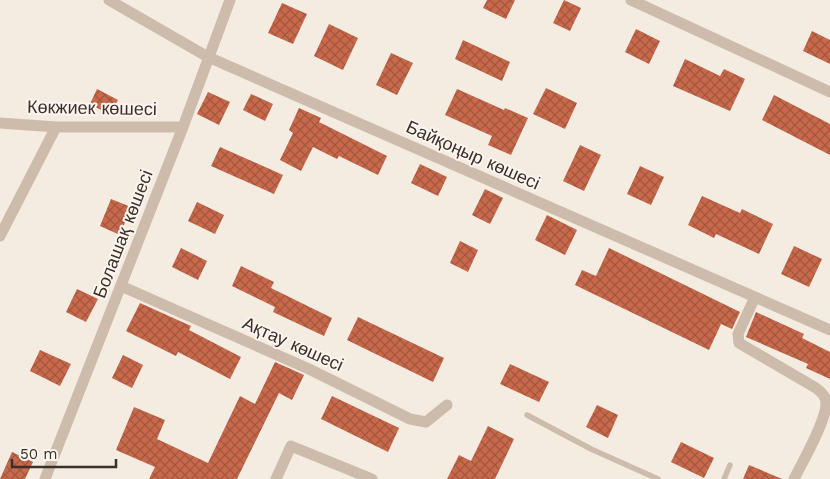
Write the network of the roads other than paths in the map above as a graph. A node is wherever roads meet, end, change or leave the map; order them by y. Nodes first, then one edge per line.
1 (109, 0) edge
2 (230, 0) edge
3 (631, 0) edge
4 (208, 57) junction
5 (830, 92) edge
6 (0, 123) edge
7 (56, 127) junction
8 (183, 127) junction
9 (0, 236) edge
10 (121, 286) junction
11 (755, 297) junction
12 (830, 330) edge
13 (447, 405) dead end
14 (527, 415) dead end
15 (730, 465) dead end
16 (46, 479) edge
17 (276, 479) edge
18 (372, 479) edge
19 (658, 479) edge
20 (724, 479) edge
21 (794, 479) edge

1 - 4 street, Байқоңыр көшесі
2 - 4 street, Болашақ көшесі
3 - 5 street
4 - 8 street, Болашақ көшесі
4 - 11 street, Байқоңыр көшесі
6 - 7 street, Көкжиек көшесі
7 - 8 street, Көкжиек көшесі
7 - 9 street
8 - 10 street, Болашақ көшесі
10 - 13 street, Ақтау көшесі
10 - 16 street, Болашақ көшесі
11 - 12 street, Байқоңыр көшесі
11 - 21 street
14 - 19 lane
15 - 20 lane
17 - 18 street

